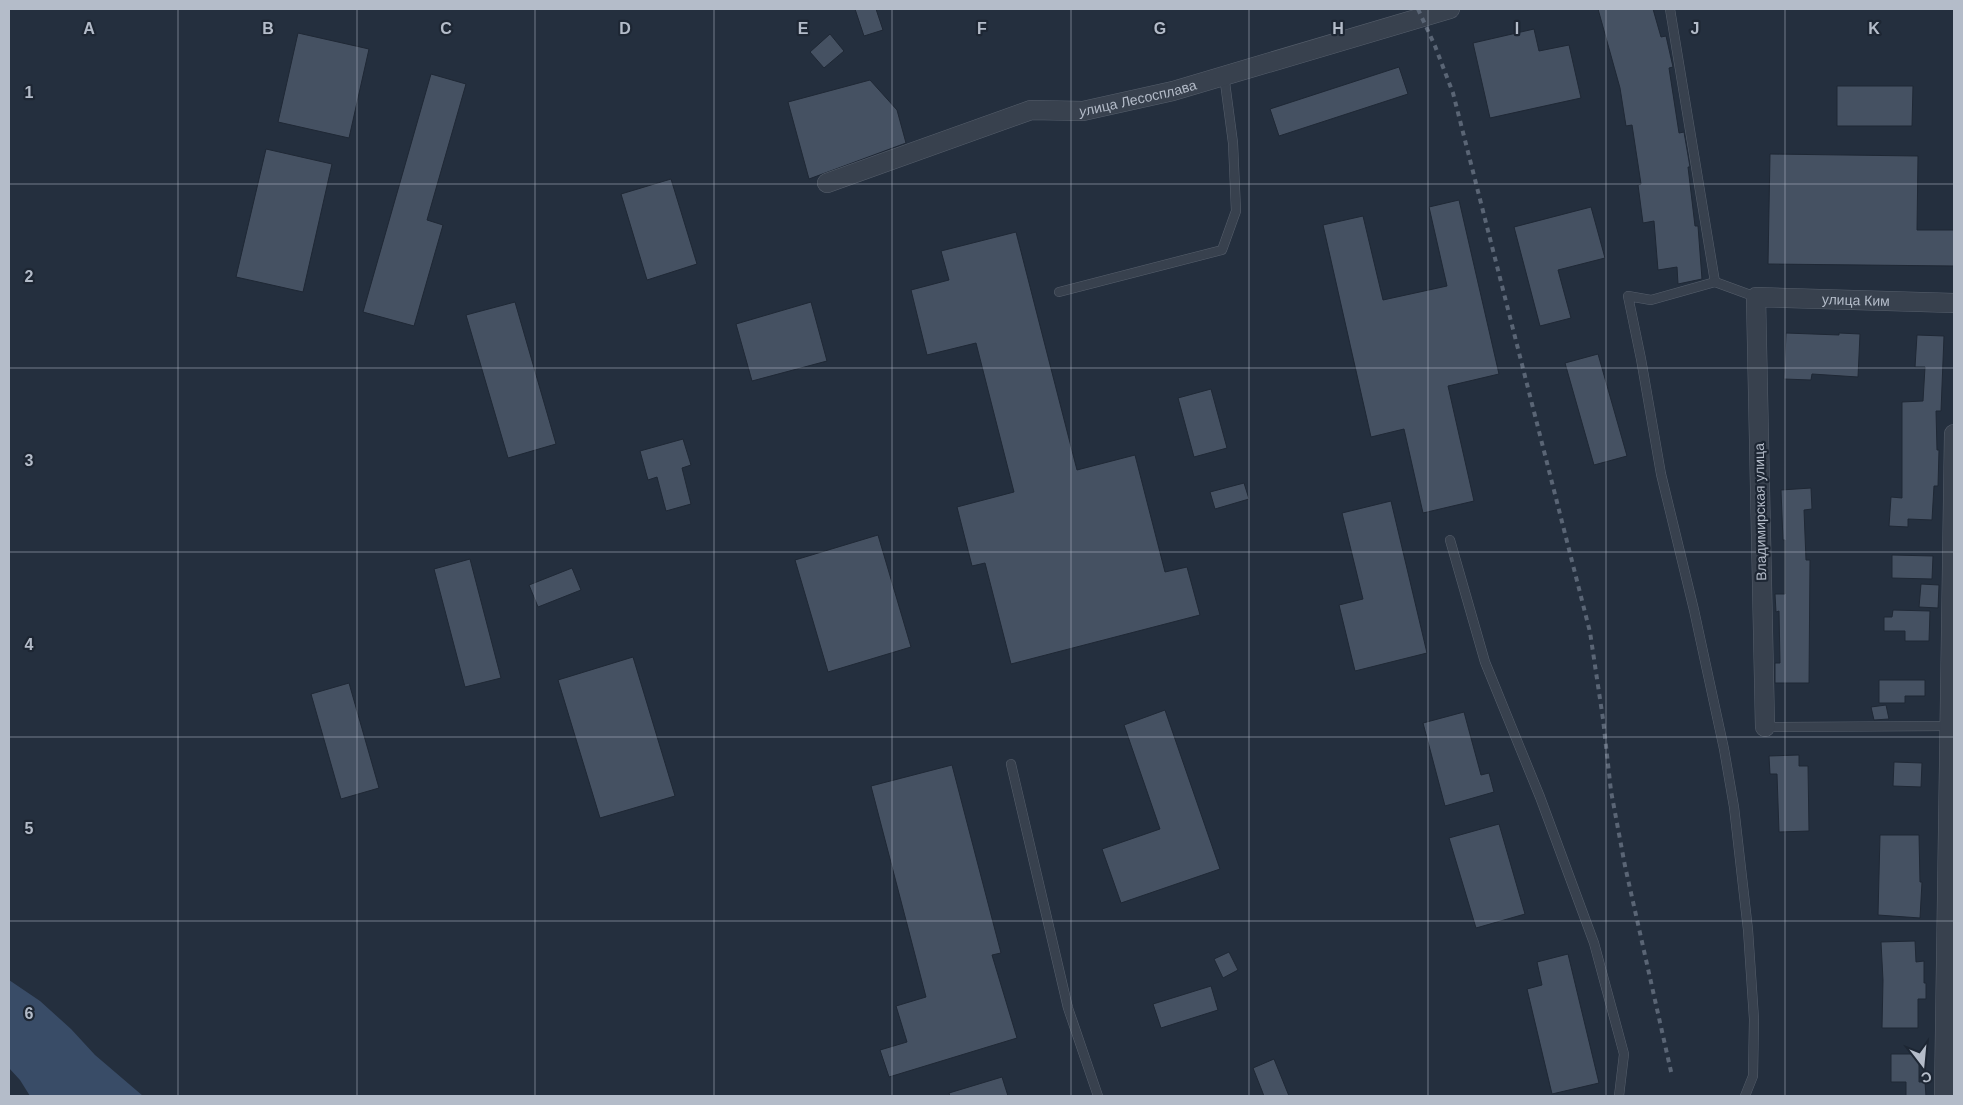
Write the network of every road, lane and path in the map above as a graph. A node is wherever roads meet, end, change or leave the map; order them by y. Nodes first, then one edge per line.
1 (1450, 9) edge
2 (1670, 9) edge
3 (1224, 76) junction
4 (827, 183) dead end
5 (1715, 282) junction
6 (1059, 292) dead end
7 (1756, 297) junction
8 (1954, 302) edge
9 (1954, 434) edge
10 (1450, 540) dead end
11 (1952, 726) edge
12 (1764, 727) joint
13 (1011, 764) dead end
14 (1098, 1096) edge
15 (1620, 1096) edge
16 (1745, 1096) edge
17 (1944, 1096) edge

1 - 3 street, улица Лесосплава
2 - 5 lane
3 - 4 street, улица Лесосплава
3 - 6 lane
5 - 7 lane
5 - 16 lane
7 - 8 street, улица Ким
7 - 12 street, Владимирская улица
9 - 11 street
10 - 15 lane
11 - 12 lane
11 - 17 street
13 - 14 lane

